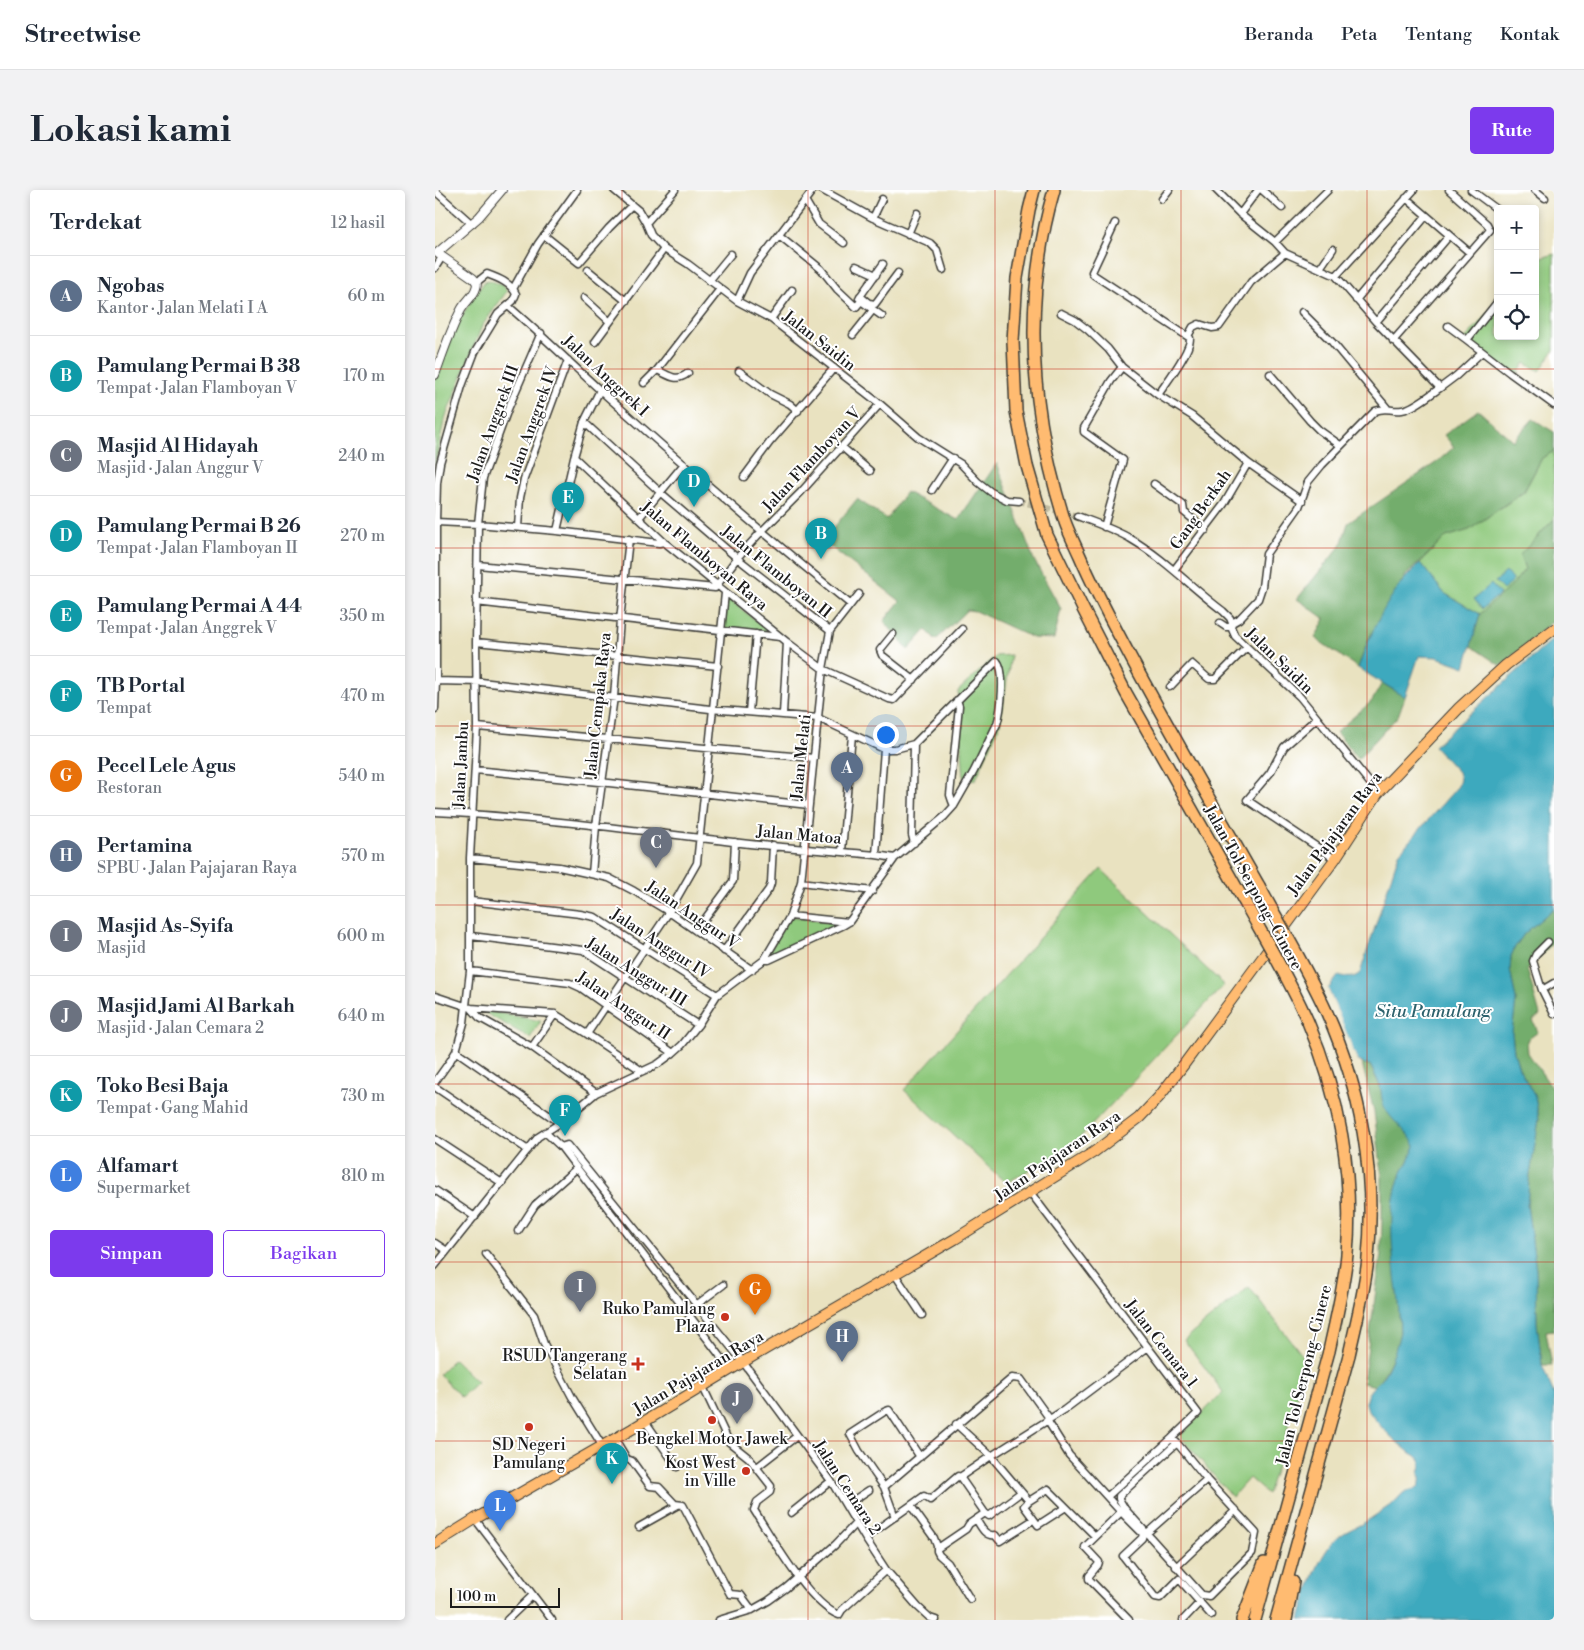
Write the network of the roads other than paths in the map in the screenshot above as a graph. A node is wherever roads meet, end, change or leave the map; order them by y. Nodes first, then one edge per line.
1 (502, 190) edge
2 (577, 190) edge
3 (614, 190) edge
4 (675, 190) edge
5 (813, 190) edge
6 (822, 190) edge
7 (1034, 190) edge
8 (1054, 190) edge
9 (1169, 190) edge
10 (1216, 190) edge
11 (1258, 190) edge
12 (1262, 190) edge
13 (1449, 190) edge
14 (1471, 190) edge
15 (1535, 190) edge
16 (435, 191) edge
17 (1326, 191) edge
18 (1410, 193) edge
19 (1545, 198) dead end
20 (882, 199) dead end
21 (1162, 199) dead end
22 (805, 202) junction
23 (632, 205) junction
24 (1494, 207) edge
25 (1282, 208) dead end
26 (917, 213) dead end
27 (1240, 214) junction
28 (1427, 216) junction
29 (873, 218) junction
30 (646, 223) junction
31 (1115, 223) dead end
32 (472, 224) junction
33 (908, 234) junction
34 (544, 235) junction
35 (779, 235) junction
36 (1449, 236) junction
37 (1275, 242) junction
38 (844, 243) dead end
39 (664, 249) junction
40 (1333, 249) dead end
41 (1469, 252) junction
42 (1285, 253) junction
43 (731, 254) dead end
44 (438, 255) edge
45 (883, 264) dead end
46 (856, 266) dead end
47 (435, 268) edge
48 (1320, 268) junction
49 (588, 270) dead end
50 (943, 270) dead end
51 (899, 273) dead end
52 (876, 275) junction
53 (1336, 276) junction
54 (709, 281) junction
55 (477, 282) junction
56 (513, 289) junction
57 (719, 289) junction
58 (792, 290) dead end
59 (860, 296) junction
60 (584, 298) dead end
61 (1356, 300) junction
62 (626, 301) junction
63 (737, 301) junction
64 (852, 302) junction
65 (508, 306) junction
66 (1494, 307) edge
67 (873, 310) junction
68 (1061, 312) dead end
69 (1303, 312) dead end
70 (882, 316) dead end
71 (771, 319) junction
72 (609, 321) junction
73 (1376, 322) junction
74 (1448, 326) dead end
75 (541, 333) junction
76 (853, 335) dead end
77 (1188, 336) junction
78 (1467, 340) junction
79 (1393, 341) junction
80 (595, 342) dead end
81 (1482, 352) junction
82 (568, 360) junction
83 (1122, 367) junction
84 (833, 368) junction
85 (657, 370) junction
86 (739, 371) dead end
87 (688, 373) dead end
88 (1270, 374) dead end
89 (435, 375) edge
90 (644, 384) dead end
91 (1440, 388) junction
92 (601, 390) junction
93 (1158, 396) junction
94 (880, 404) junction
95 (1554, 405) edge
96 (1387, 408) junction
97 (798, 411) junction
98 (584, 422) junction
99 (1341, 445) junction
100 (842, 446) junction
101 (574, 457) junction
102 (953, 458) junction
103 (1248, 463) junction
104 (684, 464) junction
105 (870, 471) dead end
106 (743, 478) dead end
107 (1154, 484) dead end
108 (932, 490) dead end
109 (661, 492) junction
110 (1019, 501) tunnel mouth
111 (1302, 501) junction
112 (1077, 516) tunnel mouth
113 (639, 518) junction
114 (436, 522) edge
115 (478, 524) junction
116 (519, 527) junction
117 (1104, 527) junction
118 (1206, 530) junction
119 (557, 531) junction
120 (761, 532) junction
121 (629, 540) junction
122 (664, 542) junction
123 (737, 558) junction
124 (478, 565) junction
125 (1174, 570) junction
126 (624, 580) junction
127 (717, 587) junction
128 (725, 593) junction
129 (859, 594) dead end
130 (476, 602) junction
131 (850, 604) junction
132 (619, 620) junction
133 (1219, 622) dead end
134 (1232, 625) junction
135 (961, 629) dead end
136 (1554, 629) edge
137 (722, 631) junction
138 (830, 631) junction
139 (756, 634) junction
140 (893, 634) dead end
141 (784, 640) junction
142 (476, 642) junction
143 (1246, 648) junction
144 (617, 655) junction
145 (718, 666) junction
146 (823, 669) junction
147 (914, 680) junction
148 (436, 682) junction
149 (477, 682) junction
150 (1170, 687) dead end
151 (614, 697) junction
152 (957, 700) junction
153 (435, 709) edge
154 (714, 709) junction
155 (749, 712) junction
156 (783, 714) junction
157 (818, 718) junction
158 (1317, 718) junction
159 (477, 727) junction
160 (853, 735) junction
161 (609, 740) junction
162 (914, 744) junction
163 (709, 750) junction
164 (884, 750) junction
165 (814, 758) junction
166 (475, 770) junction
167 (602, 782) junction
168 (1378, 793) junction
169 (704, 794) junction
170 (809, 805) junction
171 (955, 806) junction
172 (435, 812) edge
173 (472, 814) junction
174 (596, 826) junction
175 (700, 837) junction
176 (735, 842) junction
177 (914, 843) junction
178 (773, 845) junction
179 (805, 848) junction
180 (842, 852) junction
181 (876, 854) junction
182 (470, 858) junction
183 (895, 858) junction
184 (1335, 859) junction
185 (592, 874) junction
186 (801, 882) junction
187 (873, 891) junction
188 (471, 901) junction
189 (669, 912) junction
190 (791, 916) junction
191 (849, 922) junction
192 (696, 931) junction
193 (471, 936) junction
194 (1548, 942) dead end
195 (644, 949) junction
196 (724, 951) junction
197 (764, 960) junction
198 (752, 970) junction
199 (471, 971) junction
200 (625, 978) junction
201 (1554, 983) edge
202 (1542, 990) junction
203 (717, 995) junction
204 (435, 996) edge
205 (606, 1006) junction
206 (469, 1008) junction
207 (555, 1014) junction
208 (1554, 1014) edge
209 (698, 1025) junction
210 (587, 1034) junction
211 (532, 1048) junction
212 (456, 1051) junction
213 (673, 1053) junction
214 (642, 1071) junction
215 (435, 1082) edge
216 (435, 1087) edge
217 (596, 1093) junction
218 (561, 1123) junction
219 (545, 1132) junction
220 (435, 1138) edge
221 (561, 1147) junction
222 (528, 1150) junction
223 (577, 1168) junction
224 (502, 1183) junction
225 (435, 1190) edge
226 (1030, 1192) junction
227 (622, 1213) junction
228 (475, 1217) junction
229 (616, 1219) junction
230 (518, 1231) dead end
231 (643, 1239) junction
232 (435, 1243) edge
233 (637, 1245) junction
234 (447, 1251) junction
235 (486, 1254) dead end
236 (435, 1266) edge
237 (894, 1273) junction
238 (723, 1286) dead end
239 (696, 1304) junction
240 (687, 1312) junction
241 (922, 1315) dead end
242 (1147, 1347) junction
243 (743, 1362) junction
244 (731, 1370) junction
245 (703, 1387) junction
246 (1048, 1419) junction
247 (645, 1421) junction
248 (956, 1424) junction
249 (797, 1436) junction
250 (615, 1439) junction
251 (1174, 1441) junction
252 (603, 1447) junction
253 (991, 1456) junction
254 (920, 1457) junction
255 (677, 1467) dead end
256 (757, 1467) junction
257 (960, 1478) junction
258 (1207, 1480) junction
259 (831, 1481) junction
260 (884, 1487) junction
261 (869, 1490) dead end
262 (1020, 1492) junction
263 (1108, 1496) junction
264 (1029, 1501) junction
265 (678, 1504) junction
266 (846, 1505) junction
267 (911, 1506) junction
268 (1066, 1507) junction
269 (1120, 1510) junction
270 (1235, 1510) junction
271 (791, 1512) dead end
272 (985, 1513) junction
273 (1284, 1513) junction
274 (1305, 1514) junction
275 (895, 1517) junction
276 (475, 1519) junction
277 (975, 1520) junction
278 (1033, 1520) junction
279 (856, 1523) junction
280 (639, 1527) dead end
281 (1147, 1534) junction
282 (1095, 1536) junction
283 (865, 1538) junction
284 (435, 1544) edge
285 (938, 1548) junction
286 (1176, 1567) junction
287 (887, 1570) junction
288 (798, 1577) junction
289 (533, 1595) junction
290 (970, 1599) dead end
291 (1201, 1602) junction
292 (752, 1610) junction
293 (1211, 1615) dead end
294 (839, 1618) edge
295 (507, 1620) edge
296 (552, 1620) edge
297 (719, 1620) edge
298 (936, 1620) edge
299 (1129, 1620) edge
300 (1183, 1620) edge
301 (1242, 1620) edge
302 (1255, 1620) edge
303 (1276, 1620) edge
304 (1286, 1620) edge

1 - 32 street
2 - 34 street
3 - 23 street, Jalan Saidin
4 - 30 street
5 - 22 street
6 - 29 street
7 - 273 highway, Jalan Tol Serpong–Cinere, bridge
8 - 274 highway, Jalan Tol Serpong–Cinere, bridge
9 - 21 street
10 - 27 street
11 - 27 street
12 - 25 street
13 - 41 street
14 - 24 street
15 - 19 street
16 - 32 street
17 - 37 street
18 - 28 street
18 - 53 street
20 - 29 street
22 - 35 street
22 - 38 street
23 - 30 street, Jalan Saidin
23 - 34 street
26 - 33 street
27 - 37 street
28 - 36 street
28 - 61 street
29 - 33 street
30 - 39 street, Jalan Saidin
31 - 77 street
32 - 44 street
33 - 50 street
34 - 56 street
35 - 63 street
35 - 64 street
36 - 41 street
36 - 73 street
37 - 42 street
39 - 54 street, Jalan Saidin
39 - 62 street
40 - 48 street
41 - 79 street
42 - 48 street
42 - 77 street
43 - 54 street
44 - 47 street
44 - 55 street
45 - 52 street
46 - 52 street
48 - 53 street
49 - 62 street
51 - 59 street
52 - 59 street
53 - 61 street
54 - 57 street, Jalan Saidin
55 - 56 street
55 - 89 street
56 - 65 street
57 - 63 street, Jalan Saidin
57 - 85 street
58 - 71 street
59 - 64 street
60 - 72 street
61 - 73 street
62 - 72 street
63 - 71 street, Jalan Saidin
64 - 67 street
65 - 75 street, Jalan Anggrek I
65 - 114 street
66 - 78 street
67 - 70 street
67 - 76 street
68 - 83 street
69 - 96 street
71 - 84 street, Jalan Saidin
72 - 80 street
73 - 79 street
74 - 78 street
75 - 82 street, Jalan Anggrek I
75 - 115 street, Jalan Anggrek III
77 - 93 street
78 - 81 street
79 - 91 street
81 - 91 street
81 - 95 street
82 - 92 street, Jalan Anggrek I
82 - 116 street, Jalan Anggrek IV
83 - 93 street
83 - 117 street
84 - 94 street, Jalan Saidin
84 - 97 street
85 - 87 street
85 - 90 street
86 - 97 street
88 - 99 street
91 - 96 street
92 - 98 street
92 - 104 street, Jalan Anggrek I
93 - 103 street
94 - 100 street, Jalan Flamboyan V
94 - 102 street, Jalan Saidin
96 - 99 street
97 - 106 street
98 - 101 street
98 - 109 street, Jalan Flamboyan II
99 - 111 street
100 - 105 street
100 - 120 street, Jalan Flamboyan V
101 - 113 street, Jalan Flamboyan Raya
101 - 119 street
102 - 108 street
102 - 110 street, Jalan Saidin
103 - 111 street
103 - 118 street, Gang Berkah
104 - 109 street
104 - 120 street, Jalan Anggrek I
107 - 118 street
109 - 113 street
109 - 123 street, Jalan Flamboyan II
111 - 134 street
112 - 117 street, Jalan Saidin
113 - 122 street, Jalan Flamboyan Raya
114 - 115 street
114 - 148 street
115 - 116 street
115 - 124 street, Jalan Jambu
116 - 119 street
117 - 125 street, Jalan Saidin
118 - 125 street, Gang Berkah
119 - 121 street
120 - 123 street, Jalan Flamboyan V
120 - 131 street, Jalan Flamboyan V
121 - 122 street
121 - 126 street, Jalan Cempaka Raya
122 - 127 street, Jalan Flamboyan Raya
123 - 127 street, Jalan Flamboyan V
123 - 138 street, Jalan Flamboyan II
124 - 126 street
124 - 130 street, Jalan Jambu
125 - 134 street, Jalan Saidin
126 - 127 street
126 - 132 street, Jalan Cempaka Raya
127 - 128 street, Jalan Flamboyan Raya
128 - 137 street
128 - 141 street, Jalan Flamboyan Raya
129 - 131 street
130 - 132 street
130 - 142 street, Jalan Jambu
131 - 138 street
132 - 137 street
132 - 144 street, Jalan Cempaka Raya
133 - 134 street
134 - 143 street, Jalan Saidin
135 - 147 street
136 - 168 main road, Jalan Pajajaran Raya
137 - 139 street
137 - 145 street
138 - 146 street, Jalan Melati
139 - 141 street
139 - 155 street
140 - 147 street
141 - 146 street, Jalan Flamboyan Raya
141 - 156 street
142 - 144 street
142 - 149 street, Jalan Jambu
143 - 150 street
143 - 158 street, Jalan Saidin
144 - 145 street
144 - 151 street, Jalan Cempaka Raya
145 - 154 street
146 - 147 street, Jalan Flamboyan Raya
146 - 157 street, Jalan Melati
148 - 149 street
148 - 153 street
149 - 151 street
149 - 159 street, Jalan Jambu
151 - 154 street
151 - 161 street, Jalan Cempaka Raya
152 - 162 street
152 - 171 street
152 - 171 street
154 - 155 street
154 - 163 street
155 - 156 street
156 - 157 street
157 - 160 street
157 - 165 street, Jalan Melati
158 - 168 street, Jalan Saidin
158 - 184 street
159 - 161 street
159 - 166 street, Jalan Jambu
160 - 164 street
160 - 180 street
161 - 163 street
161 - 167 street, Jalan Cempaka Raya
162 - 164 street
162 - 177 street
163 - 165 street
163 - 169 street
164 - 181 street
165 - 170 street, Jalan Melati
166 - 167 street
166 - 173 street, Jalan Jambu
167 - 169 street
167 - 174 street, Jalan Cempaka Raya
168 - 184 main road, Jalan Pajajaran Raya
169 - 170 street
169 - 175 street
170 - 179 street, Jalan Melati
171 - 177 street
172 - 173 street
173 - 174 street
173 - 182 street, Jalan Jambu
174 - 175 street, Jalan Matoa
174 - 185 street, Jalan Cempaka Raya
175 - 176 street, Jalan Matoa
175 - 189 street
176 - 178 street, Jalan Matoa
176 - 192 street
177 - 183 street
178 - 179 street, Jalan Matoa
178 - 196 street
179 - 180 street, Jalan Matoa
179 - 186 street, Jalan Melati
180 - 181 street, Jalan Matoa
181 - 183 street, Jalan Matoa
182 - 185 street, Jalan Anggur V
182 - 188 street, Jalan Jambu
183 - 187 street
184 - 226 main road, Jalan Pajajaran Raya
185 - 189 street, Jalan Anggur V
186 - 187 street
186 - 190 street, Jalan Melati
187 - 191 street
188 - 193 street, Jalan Jambu
188 - 195 street, Jalan Anggur IV
189 - 192 street, Jalan Anggur V
189 - 195 street
190 - 191 street
190 - 197 street, Jalan Melati
191 - 197 street
192 - 196 street, Jalan Anggur V
193 - 199 street, Jalan Jambu
193 - 200 street, Jalan Anggur III
194 - 202 street
195 - 200 street
195 - 203 street, Jalan Anggur IV
196 - 198 street, Jalan Anggur V
197 - 198 street
198 - 203 street
199 - 205 street, Jalan Anggur II
199 - 206 street, Jalan Jambu
200 - 205 street
200 - 209 street, Jalan Anggur III
201 - 202 street
202 - 208 street
203 - 209 street
204 - 206 street
205 - 210 street
205 - 213 street, Jalan Anggur II
206 - 207 street
206 - 211 street
206 - 212 street, Jalan Jambu
207 - 210 street
207 - 211 street
209 - 213 street
210 - 214 street
211 - 217 street
212 - 215 street, Jalan Jambu
212 - 218 street
213 - 214 street
214 - 217 street
216 - 222 street
217 - 218 street
218 - 219 street
219 - 221 street
219 - 222 street
220 - 224 street
221 - 223 street
221 - 227 street, Jalan Cemara 2
222 - 224 street
223 - 229 street
223 - 230 street
224 - 228 street
225 - 228 street
226 - 237 main road, Jalan Pajajaran Raya
226 - 242 street, Jalan Cemara 1
227 - 229 street
227 - 231 street, Jalan Cemara 2
228 - 234 street
229 - 233 street
231 - 233 street
231 - 239 street, Jalan Cemara 2
232 - 234 street
233 - 240 street
234 - 236 street
235 - 252 street
237 - 241 street
237 - 243 main road, Jalan Pajajaran Raya
238 - 239 street
239 - 240 street
239 - 243 street, Jalan Cemara 2
240 - 244 street
242 - 246 street
242 - 251 street, Jalan Cemara 1
243 - 244 main road, Jalan Pajajaran Raya
243 - 249 street, Jalan Cemara 2
244 - 245 main road, Jalan Pajajaran Raya
245 - 247 main road, Jalan Pajajaran Raya
245 - 256 street
246 - 248 street
246 - 253 street
246 - 263 street
247 - 250 main road, Jalan Pajajaran Raya
247 - 255 street
248 - 253 street
248 - 254 street
249 - 256 street
249 - 259 street, Jalan Cemara 2
250 - 252 main road, Jalan Pajajaran Raya
250 - 265 street
251 - 258 street
251 - 263 street, Jalan Cemara 1
251 - 281 street
252 - 276 main road, Jalan Pajajaran Raya
253 - 257 street
253 - 262 street
254 - 260 street
254 - 260 street
256 - 288 street
257 - 267 street
257 - 272 street
258 - 270 street
258 - 281 street
259 - 266 street, Jalan Cemara 2
259 - 271 street
260 - 275 street
261 - 266 street
262 - 264 street
262 - 272 street
263 - 269 street
264 - 268 street
264 - 278 street
265 - 280 street
265 - 292 street
266 - 279 street, Jalan Cemara 2
267 - 275 street
267 - 285 street
268 - 278 street
268 - 282 street
269 - 282 street
269 - 291 street
270 - 286 street
270 - 286 street
272 - 277 street
273 - 301 highway
273 - 302 highway, Jalan Tol Serpong–Cinere
274 - 303 highway, Jalan Tol Serpong–Cinere
274 - 304 highway
275 - 283 street
276 - 284 main road, Jalan Pajajaran Raya
276 - 289 street
277 - 278 street
277 - 285 street
279 - 283 street, Jalan Cemara 2
279 - 288 street
281 - 286 street
282 - 299 street
283 - 287 street, Jalan Cemara 2
285 - 290 street
287 - 294 street
287 - 298 street, Jalan Cemara 2
288 - 292 street
288 - 294 street
289 - 295 street
289 - 296 street
291 - 293 street
291 - 300 street
292 - 297 street

